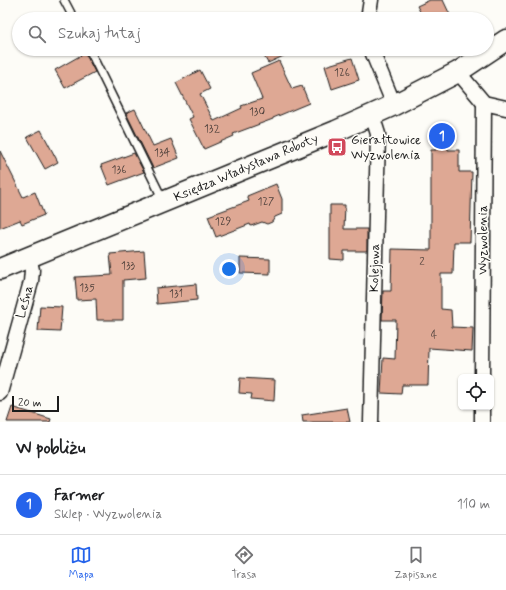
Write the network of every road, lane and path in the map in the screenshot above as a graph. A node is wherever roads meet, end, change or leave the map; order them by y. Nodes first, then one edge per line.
1 (64, 0) edge
2 (371, 0) edge
3 (70, 12) edge
4 (369, 12) edge
5 (506, 40) edge
6 (494, 48) edge
7 (92, 56) edge
8 (374, 56) edge
9 (482, 56) edge
10 (458, 72) junction
11 (484, 102) junction
12 (394, 105) junction
13 (506, 108) edge
14 (372, 115) junction
15 (164, 202) junction
16 (30, 257) junction
17 (0, 270) edge
18 (482, 374) edge
19 (0, 393) edge
20 (482, 410) edge
21 (371, 422) edge
22 (482, 422) edge

1 - 3 lane
2 - 4 street
5 - 6 main road, Księdza Władysława Roboty
7 - 15 lane
8 - 12 street
9 - 10 main road, Księdza Władysława Roboty
10 - 11 street
10 - 12 main road, Księdza Władysława Roboty
11 - 13 street
11 - 18 street, Wyzwolenia
12 - 14 main road, Księdza Władysława Roboty
14 - 15 main road, Księdza Władysława Roboty
14 - 21 street, Kolejowa
15 - 16 main road, Księdza Władysława Roboty
16 - 17 main road, Księdza Władysława Roboty
16 - 19 street, Leśna
20 - 22 street

